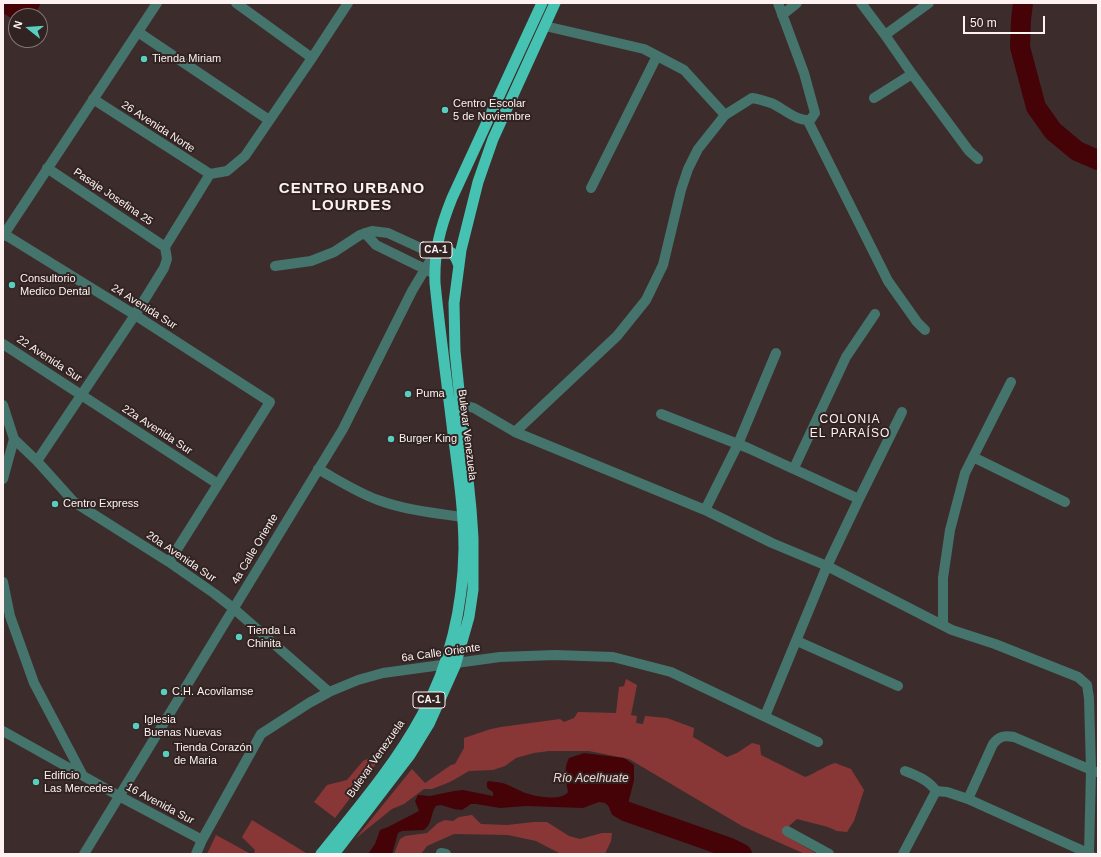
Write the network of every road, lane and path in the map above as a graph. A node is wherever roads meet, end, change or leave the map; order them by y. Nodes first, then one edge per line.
1 (157, 3) edge
2 (236, 3) edge
3 (348, 3) edge
4 (542, 3) edge
5 (555, 3) edge
6 (778, 3) edge
7 (797, 3) edge
8 (861, 3) edge
9 (929, 3) edge
10 (782, 15) junction
11 (544, 26) junction
12 (138, 32) junction
13 (885, 35) junction
14 (657, 56) junction
15 (312, 58) junction
16 (912, 74) junction
17 (874, 98) dead end
18 (93, 99) junction
19 (725, 115) junction
20 (269, 120) junction
21 (808, 120) junction
22 (978, 159) dead end
23 (47, 168) junction
24 (210, 174) junction
25 (591, 188) dead end
26 (365, 233) junction
27 (4, 235) edge
28 (165, 247) junction
29 (436, 251) junction
30 (275, 266) dead end
31 (459, 267) junction
32 (430, 271) junction
33 (875, 314) dead end
34 (135, 315) junction
35 (925, 330) dead end
36 (3, 344) edge
37 (776, 353) dead end
38 (1011, 382) dead end
39 (82, 395) junction
40 (3, 405) edge
41 (461, 407) junction
42 (902, 412) dead end
43 (661, 414) dead end
44 (515, 432) junction
45 (14, 439) junction
46 (738, 444) junction
47 (973, 457) junction
48 (37, 461) junction
49 (794, 468) junction
50 (318, 469) junction
51 (3, 479) edge
52 (218, 484) junction
53 (859, 499) junction
54 (1065, 502) dead end
55 (705, 510) junction
56 (462, 518) junction
57 (170, 562) junction
58 (828, 566) junction
59 (3, 582) edge
60 (234, 608) junction
61 (943, 625) junction
62 (797, 641) junction
63 (898, 686) dead end
64 (329, 692) junction
65 (765, 716) junction
66 (3, 730) edge
67 (818, 742) dead end
68 (905, 771) dead end
69 (1095, 772) edge
70 (82, 774) junction
71 (936, 791) junction
72 (119, 796) junction
73 (968, 799) junction
74 (787, 831) dead end
75 (202, 840) junction
76 (84, 854) edge
77 (196, 854) edge
78 (321, 854) edge
79 (334, 854) edge
80 (829, 854) edge
81 (903, 854) edge
82 (1089, 854) edge

1 - 12 street
2 - 15 street
3 - 15 street
4 - 29 highway, Bulevar Venezuela / CA-1
5 - 11 highway, Bulevar Venezuela / CA-1
6 - 10 street
7 - 10 street
8 - 13 street
9 - 13 street
10 - 21 street
11 - 14 street
11 - 31 highway, Bulevar Venezuela / CA-1
12 - 18 street
12 - 20 street
13 - 16 street
14 - 19 street
14 - 25 street
15 - 20 street
16 - 17 street
16 - 22 street
18 - 23 street
18 - 24 street, 26 Avenida Norte
19 - 21 street
19 - 44 street
20 - 24 street
21 - 35 street
23 - 27 street
23 - 28 street, Pasaje Josefina 25
24 - 28 street
26 - 29 street
26 - 30 street
26 - 32 street
27 - 34 street, 24 Avenida Sur
28 - 34 street
29 - 31 highway
29 - 32 highway, Bulevar Venezuela / CA-1
31 - 41 highway, Bulevar Venezuela / CA-1
32 - 50 street, 4a Calle Oriente
32 - 56 highway, Bulevar Venezuela / CA-1
33 - 49 street
34 - 39 street
34 - 52 street, 24 Avenida Sur
36 - 39 street, 22 Avenida Sur
37 - 46 street
38 - 47 street
39 - 48 street
39 - 52 street, 22a Avenida Sur
40 - 45 street
41 - 44 street
41 - 79 highway, Bulevar Venezuela / CA-1
42 - 53 street
43 - 46 street
44 - 55 street
45 - 48 street, 20a Avenida Sur
45 - 51 street
46 - 49 street
46 - 55 street
47 - 54 street
47 - 61 street
48 - 57 street, 20a Avenida Sur
49 - 53 street
50 - 56 street
50 - 60 street, 4a Calle Oriente
52 - 57 street
53 - 58 street
55 - 58 street
56 - 78 highway, Bulevar Venezuela / CA-1
57 - 60 street, 20a Avenida Sur
58 - 61 street
58 - 62 street
59 - 70 street
60 - 64 street, 20a Avenida Sur
60 - 72 street, 4a Calle Oriente
61 - 69 street
62 - 63 street
62 - 65 street
64 - 65 street, 6a Calle Oriente
64 - 75 street, 6a Calle Oriente
65 - 67 street, 6a Calle Oriente
66 - 70 street, 16 Avenida Sur
68 - 71 street
69 - 73 street
69 - 82 street
70 - 72 street, 16 Avenida Sur
71 - 73 street
71 - 81 street
72 - 75 street, 16 Avenida Sur
72 - 76 street, 4a Calle Oriente
73 - 82 street
74 - 80 street
75 - 77 street, 6a Calle Oriente

